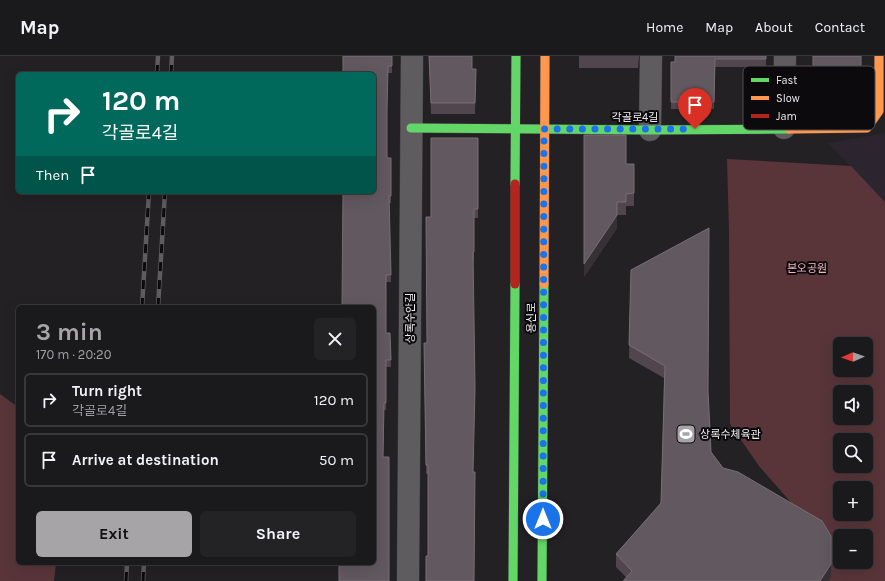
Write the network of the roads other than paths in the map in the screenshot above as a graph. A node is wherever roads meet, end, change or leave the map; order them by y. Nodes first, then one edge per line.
1 (412, 56) edge
2 (516, 56) edge
3 (545, 56) edge
4 (651, 56) edge
5 (785, 56) edge
6 (879, 56) edge
7 (785, 66) edge
8 (875, 117) edge
9 (411, 128) junction
10 (515, 129) junction
11 (544, 129) junction
12 (743, 129) edge
13 (650, 130) junction
14 (408, 581) edge
15 (513, 581) edge
16 (542, 581) edge

1 - 9 street, 상록수안길
2 - 10 main road, 용신로
3 - 11 main road, 용신로
4 - 13 street
5 - 7 street
6 - 8 main road, 각골로4길
9 - 10 main road, 각골로4길
9 - 14 street, 상록수안길
10 - 11 main road, 각골로4길
10 - 15 main road, 용신로
11 - 13 main road, 각골로4길
11 - 16 main road, 용신로
12 - 13 main road, 각골로4길

